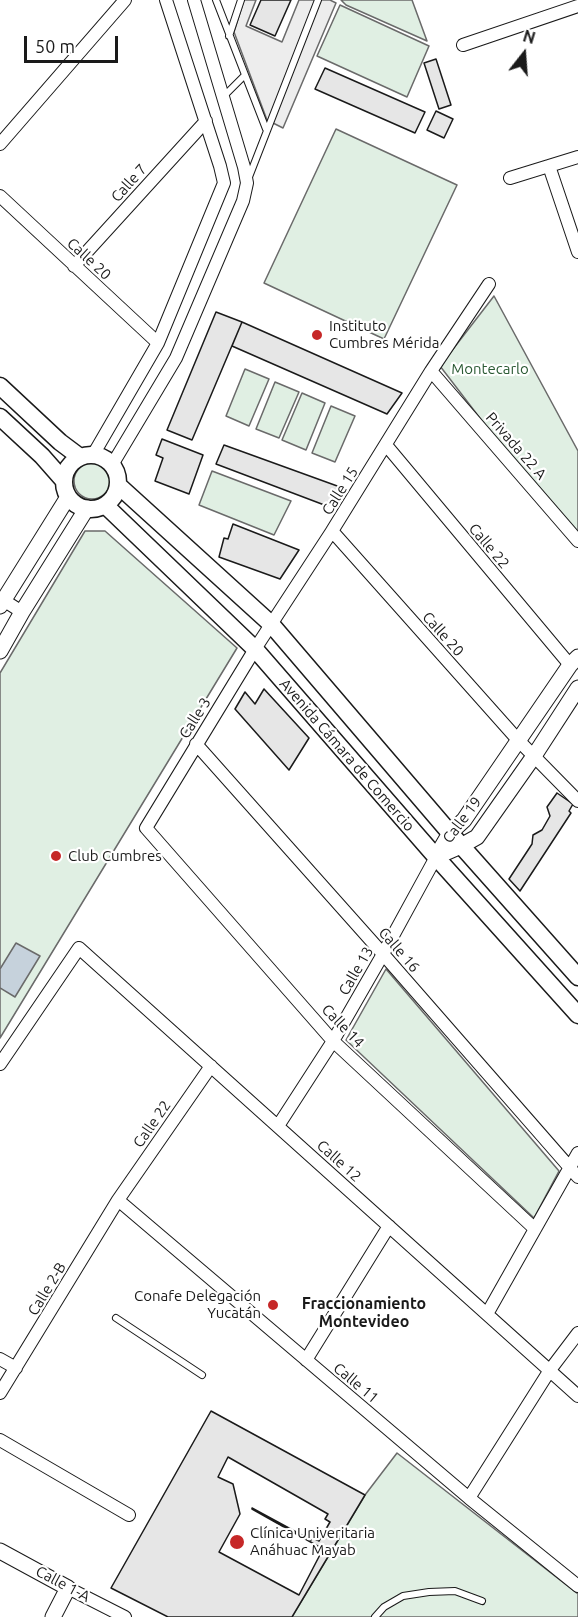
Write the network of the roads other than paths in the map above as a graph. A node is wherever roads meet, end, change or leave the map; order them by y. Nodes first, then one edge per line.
1 (125, 0) edge
2 (166, 0) edge
3 (194, 0) edge
4 (216, 0) edge
5 (241, 0) edge
6 (318, 0) edge
7 (578, 6) edge
8 (229, 36) junction
9 (463, 45) dead end
10 (245, 75) junction
11 (223, 96) junction
12 (206, 121) junction
13 (266, 129) junction
14 (0, 144) edge
15 (578, 157) edge
16 (549, 166) junction
17 (510, 178) dead end
18 (247, 183) junction
19 (0, 196) edge
20 (578, 252) edge
21 (74, 266) junction
22 (489, 284) dead end
23 (177, 297) junction
24 (199, 305) junction
25 (158, 343) junction
26 (431, 371) junction
27 (0, 386) edge
28 (0, 417) edge
29 (386, 445) junction
30 (87, 456) junction
31 (112, 465) junction
32 (118, 485) junction
33 (66, 489) junction
34 (105, 505) junction
35 (87, 508) junction
36 (332, 531) junction
37 (578, 541) edge
38 (1, 601) edge
39 (22, 612) junction
40 (271, 624) junction
41 (255, 649) junction
42 (0, 651) edge
43 (574, 661) edge
44 (578, 688) edge
45 (518, 740) junction
46 (196, 744) junction
47 (534, 756) junction
48 (578, 801) edge
49 (146, 828) joint
50 (450, 834) junction
51 (462, 846) junction
52 (436, 857) junction
53 (383, 954) junction
54 (578, 977) edge
55 (578, 1015) edge
56 (333, 1041) junction
57 (0, 1064) edge
58 (211, 1066) junction
59 (278, 1126) junction
60 (578, 1153) edge
61 (574, 1173) edge
62 (118, 1200) junction
63 (389, 1226) junction
64 (535, 1229) junction
65 (487, 1314) junction
66 (116, 1318) dead end
67 (578, 1333) edge
68 (0, 1359) edge
69 (306, 1360) junction
70 (16, 1368) junction
71 (550, 1370) junction
72 (201, 1375) dead end
73 (0, 1393) edge
74 (578, 1396) edge
75 (0, 1440) edge
76 (469, 1497) junction
77 (129, 1515) dead end
78 (0, 1551) edge
79 (578, 1586) edge
80 (69, 1588) junction
81 (482, 1601) dead end
82 (53, 1617) edge
83 (125, 1617) edge
84 (375, 1617) edge

1 - 14 street
2 - 12 street
3 - 11 street
4 - 8 lane
5 - 8 lane
6 - 13 lane
7 - 9 street
8 - 10 lane
10 - 11 lane
10 - 13 lane
11 - 18 street
12 - 21 street, Calle 7
12 - 23 street
13 - 18 lane
15 - 16 street
16 - 17 street
16 - 20 street
18 - 24 street
19 - 21 street, Calle 20
21 - 25 street, Calle 20
22 - 26 street, Calle 15
23 - 24 street
23 - 25 street
24 - 31 street
25 - 30 street
26 - 29 street, Calle 15
26 - 37 street, Privada 22 A
27 - 30 main road
28 - 33 main road
29 - 36 street, Calle 15
29 - 43 street, Calle 22
30 - 31 main road
30 - 33 main road
31 - 32 main road
32 - 34 main road
32 - 40 main road, Avenida Cámara de Comercio
33 - 35 main road
33 - 38 street
34 - 35 main road
34 - 41 main road, Avenida Cámara de Comercio
35 - 39 street
36 - 40 street, Calle 15
36 - 45 street, Calle 20
38 - 39 street
39 - 42 street
40 - 41 street, Calle 3
40 - 50 main road, Avenida Cámara de Comercio
41 - 46 street, Calle 3
41 - 52 main road, Avenida Cámara de Comercio
43 - 45 street, Calle 19
44 - 47 street, Calle 19
45 - 47 street, Calle 20
45 - 50 street, Calle 19
46 - 49 street, Calle 3
46 - 53 street, Calle 16
47 - 48 street, Calle 20
47 - 51 street, Calle 19
49 - 56 street, Calle 14
50 - 51 main road, Avenida Cámara de Comercio
50 - 52 street, Calle 19
51 - 52 street, Calle 19
51 - 54 main road, Avenida Cámara de Comercio
52 - 53 street, Calle 13
52 - 55 main road, Avenida Cámara de Comercio
53 - 56 street, Calle 13
53 - 61 street, Calle 16
56 - 59 street, Calle 13
56 - 64 street, Calle 14
57 - 58 street, Calle 12
58 - 59 street, Calle 12
58 - 62 street, Calle 22
59 - 63 street, Calle 12
60 - 61 street
61 - 64 street
62 - 69 street, Calle 11
62 - 70 street, Calle 2-B
63 - 65 street, Calle 12
63 - 69 street
64 - 65 street
65 - 71 street, Calle 12
66 - 72 lane
67 - 71 street
68 - 70 street
69 - 76 street, Calle 11
70 - 73 street, Calle 2-B
71 - 74 street, Calle 12
71 - 76 street
75 - 77 street
76 - 79 street, Calle 11
78 - 80 street, Calle 1-A
80 - 82 street
80 - 83 street, Calle 1-A
81 - 84 lane

